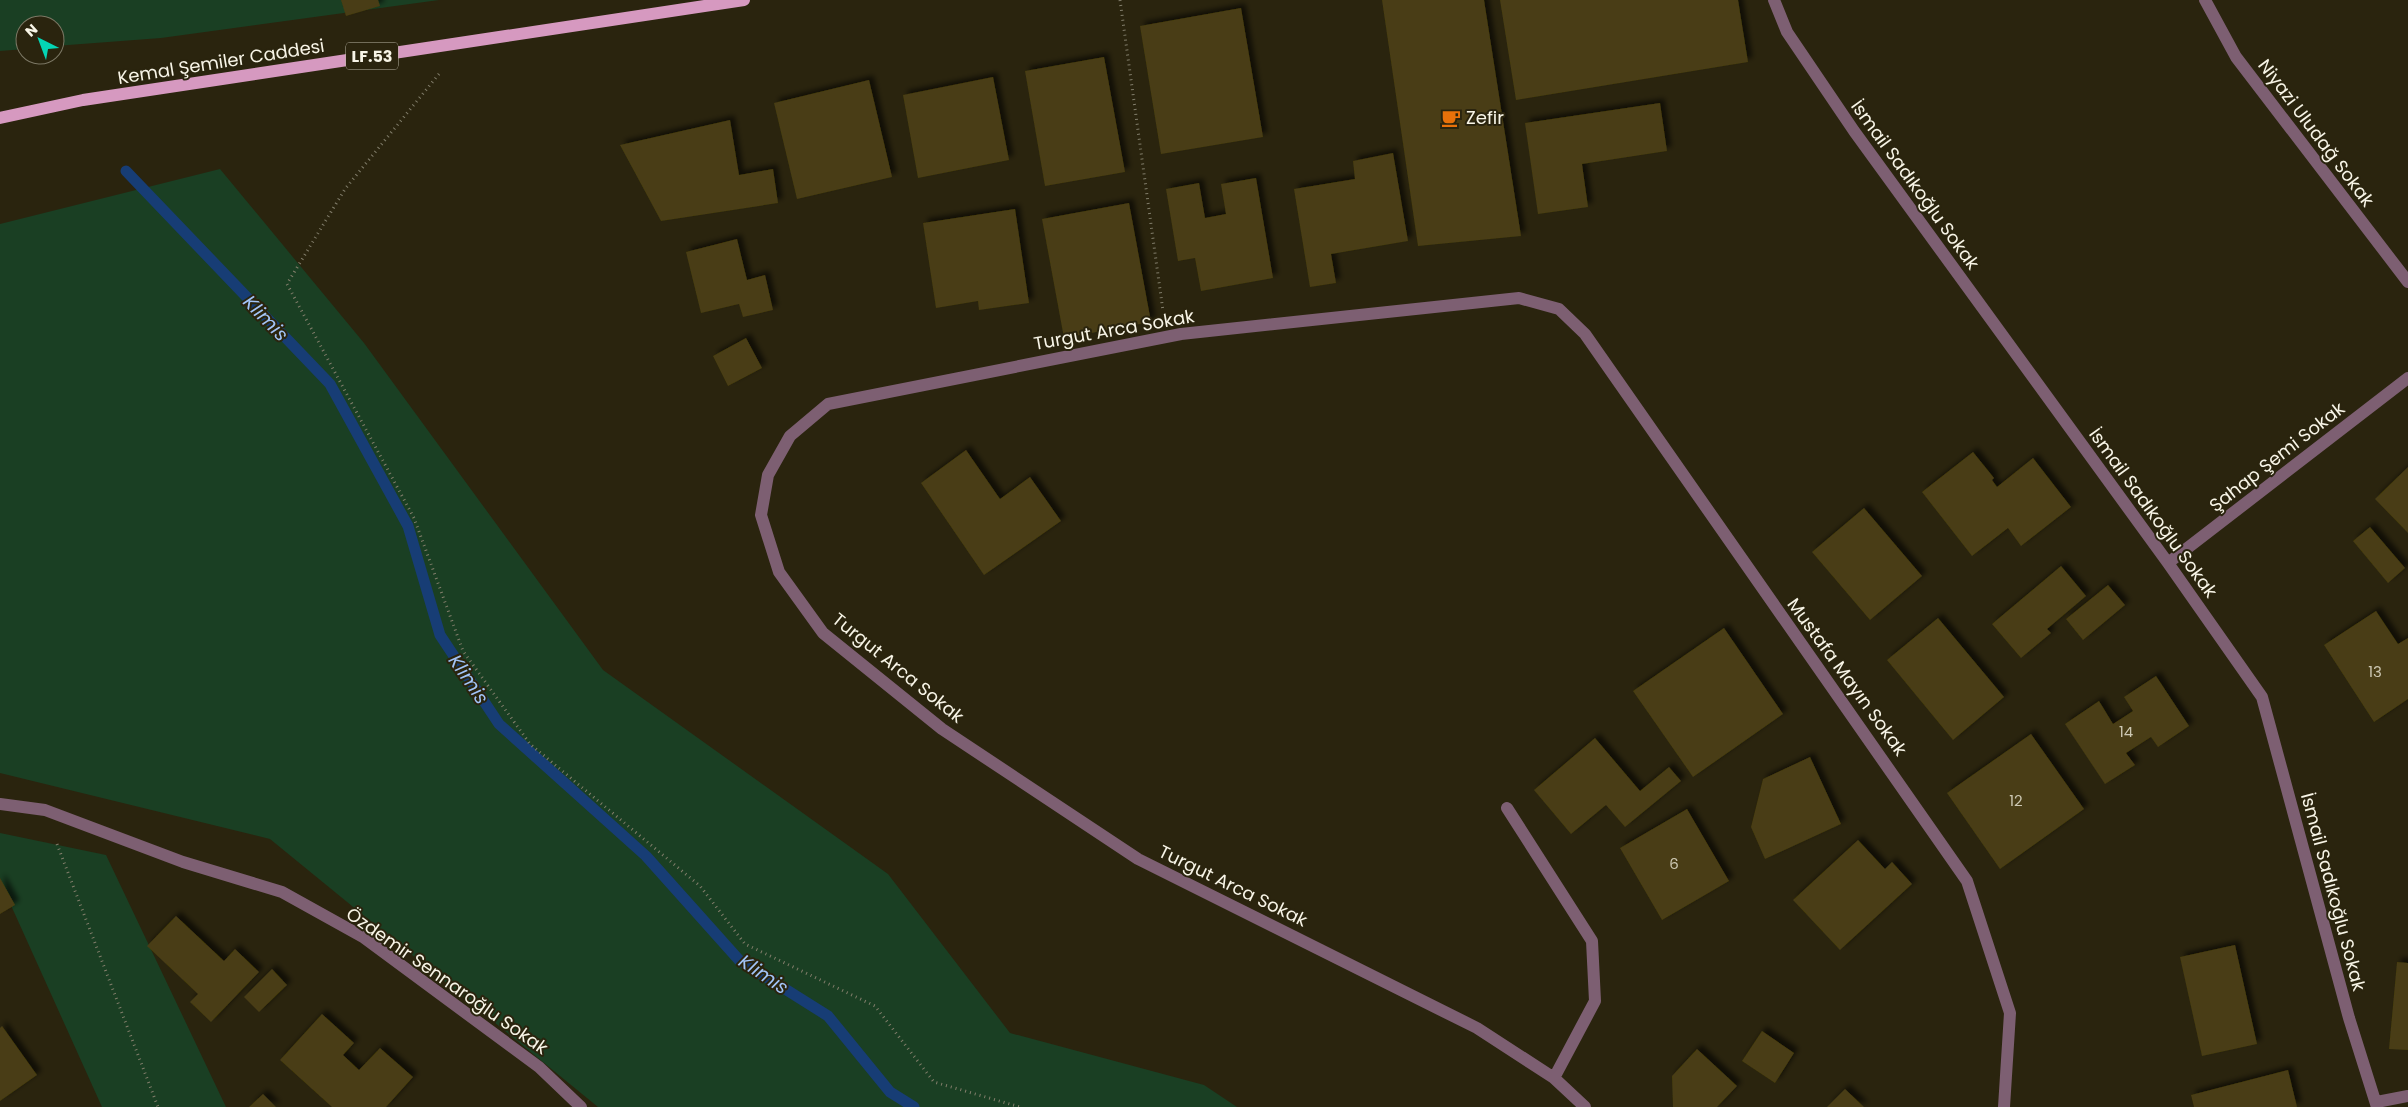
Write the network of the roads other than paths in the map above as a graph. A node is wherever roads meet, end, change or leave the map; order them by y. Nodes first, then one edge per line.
1 (744, 0) edge
2 (1774, 0) edge
3 (2205, 0) edge
4 (0, 118) edge
5 (2408, 282) edge
6 (1558, 309) joint
7 (2408, 378) edge
8 (2168, 563) junction
9 (0, 804) edge
10 (1507, 808) dead end
11 (1554, 1078) junction
12 (2408, 1096) edge
13 (2377, 1104) edge
14 (581, 1107) edge
15 (1586, 1107) edge
16 (2004, 1107) edge

1 - 4 main road, Kemal Şemiler Caddesi / LF.53
2 - 8 street, İsmail Sadıkoğlu Sokak
3 - 5 street, Niyazi Uludağ Sokak
6 - 11 street, Turgut Arca Sokak
6 - 16 street, Mustafa Mayın Sokak
7 - 8 street, Şahap Şemi Sokak
8 - 13 street, İsmail Sadıkoğlu Sokak
9 - 14 street, Özdemir Sennaroğlu Sokak
10 - 11 street
11 - 15 street, Turgut Arca Sokak
12 - 13 street

